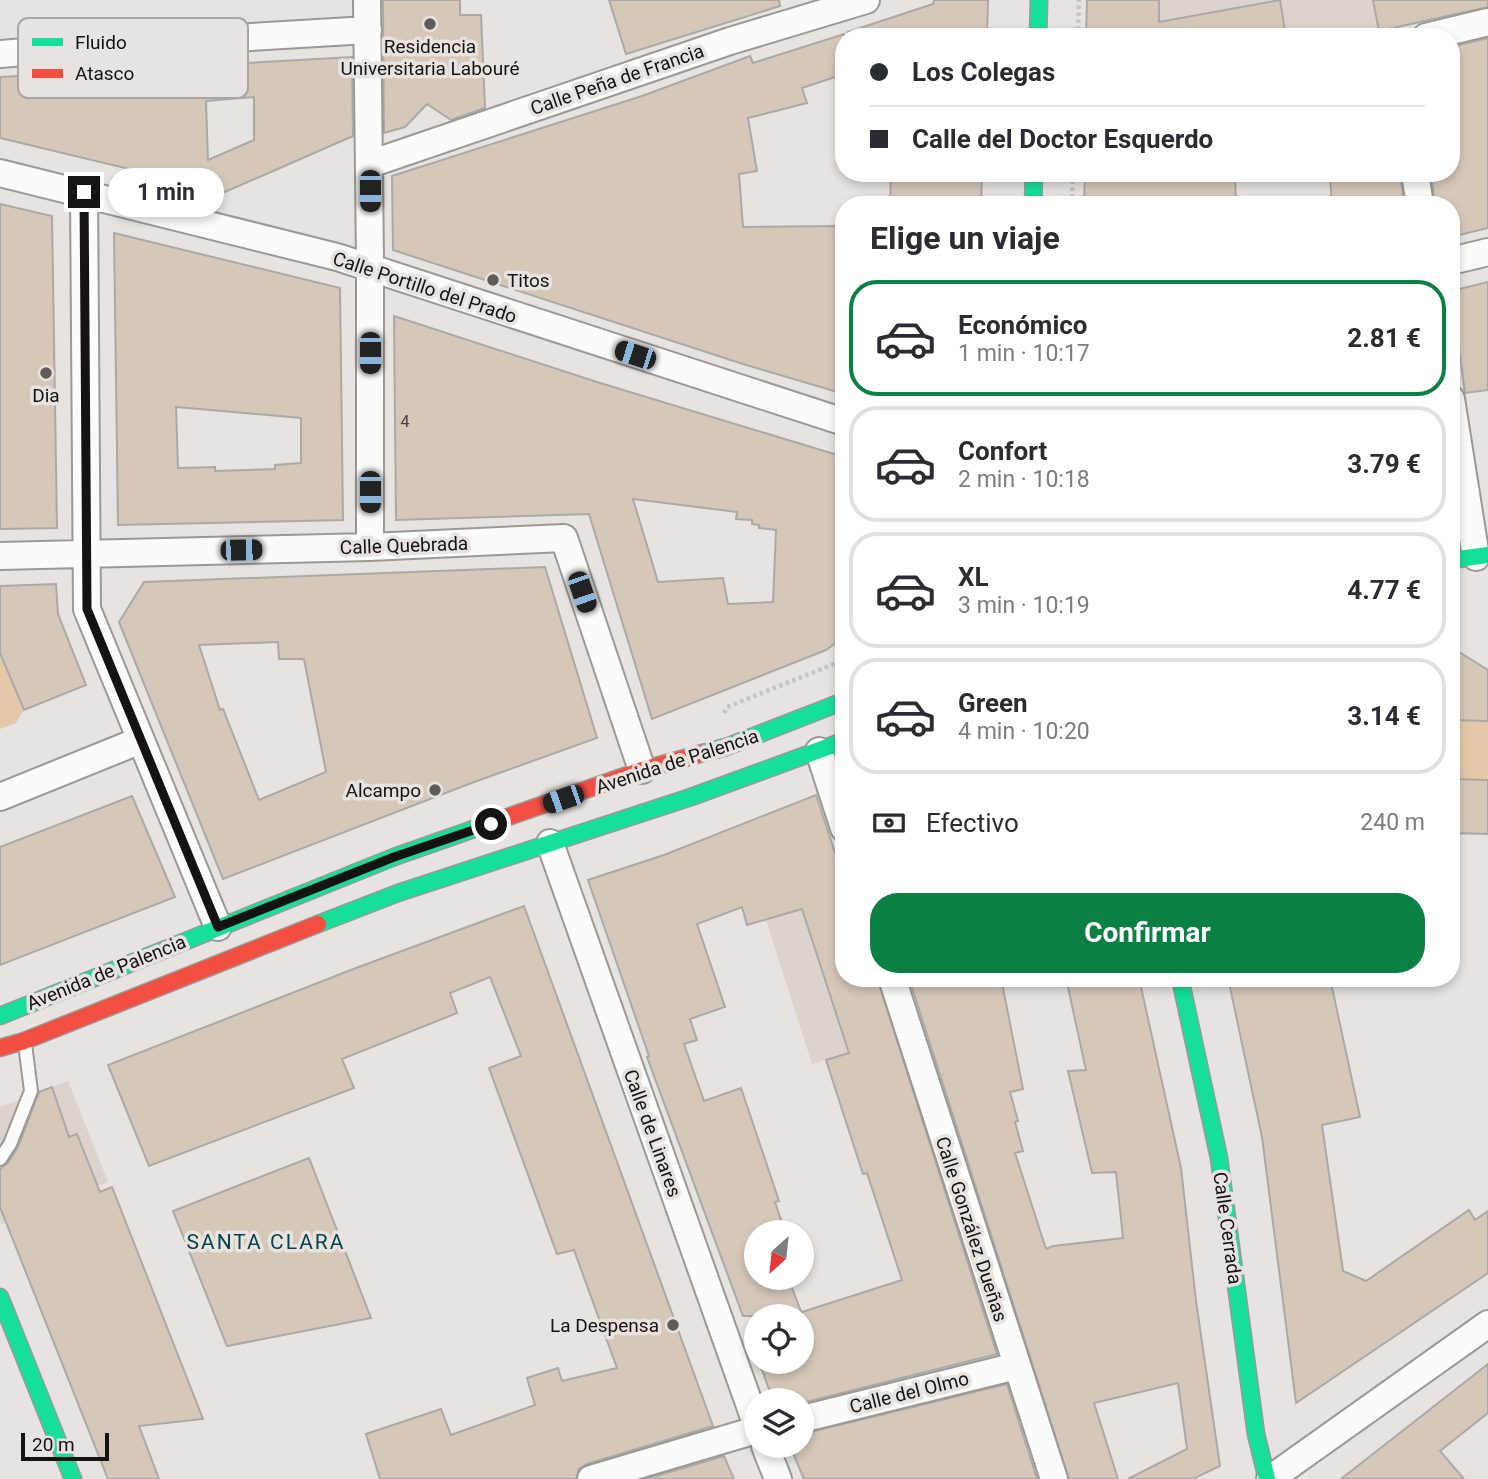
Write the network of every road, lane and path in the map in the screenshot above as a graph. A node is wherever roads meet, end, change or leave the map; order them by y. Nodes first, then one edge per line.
1 (368, 0) edge
2 (866, 0) edge
3 (1039, 0) edge
4 (1079, 0) edge
5 (1488, 22) edge
6 (1038, 28) edge
7 (1078, 28) edge
8 (1460, 29) edge
9 (368, 30) junction
10 (248, 37) edge
11 (18, 52) edge
12 (0, 54) edge
13 (370, 164) junction
14 (0, 173) edge
15 (84, 192) junction
16 (1488, 252) edge
17 (1460, 259) edge
18 (370, 269) junction
19 (835, 419) edge
20 (1460, 467) edge
21 (370, 547) junction
22 (86, 554) junction
23 (0, 556) edge
24 (1472, 557) edge
25 (835, 705) edge
26 (141, 740) junction
27 (835, 745) edge
28 (819, 751) junction
29 (642, 771) junction
30 (0, 797) edge
31 (835, 800) edge
32 (550, 843) junction
33 (218, 927) junction
34 (895, 987) edge
35 (1182, 987) edge
36 (0, 1016) edge
37 (24, 1041) junction
38 (0, 1048) edge
39 (0, 1159) edge
40 (0, 1297) edge
41 (1488, 1324) edge
42 (1016, 1366) junction
43 (744, 1389) edge
44 (814, 1416) edge
45 (744, 1434) edge
46 (770, 1458) edge
47 (73, 1479) edge
48 (591, 1479) edge
49 (778, 1479) edge
50 (1054, 1479) edge
51 (1269, 1479) edge

1 - 9 street
2 - 13 street, Calle Peña de Francia
3 - 6 main road
4 - 7 path
5 - 8 street
9 - 10 street
9 - 13 street
11 - 12 street
13 - 18 street
14 - 15 street, Calle Portillo del Prado
15 - 18 street, Calle Portillo del Prado
15 - 22 street
16 - 17 street
18 - 19 street, Calle Portillo del Prado
18 - 21 street
20 - 24 street
21 - 22 street, Calle Quebrada
21 - 29 street, Calle Quebrada
22 - 23 street, Calle Quebrada
22 - 26 street
25 - 29 main road, Avenida de Palencia
26 - 30 street
26 - 33 street
27 - 28 main road, Avenida de Palencia
28 - 31 street
28 - 32 main road, Avenida de Palencia
29 - 33 main road, Avenida de Palencia
32 - 37 main road, Avenida de Palencia
32 - 43 street, Calle de Linares
33 - 36 main road, Avenida de Palencia
34 - 42 street, Calle González Dueñas
35 - 51 main road, Calle Cerrada
37 - 38 main road, Avenida de Palencia
37 - 39 lane
40 - 47 main road
41 - 51 street
42 - 44 street, Calle del Olmo
42 - 50 street, Calle González Dueñas
45 - 48 street
46 - 49 street

